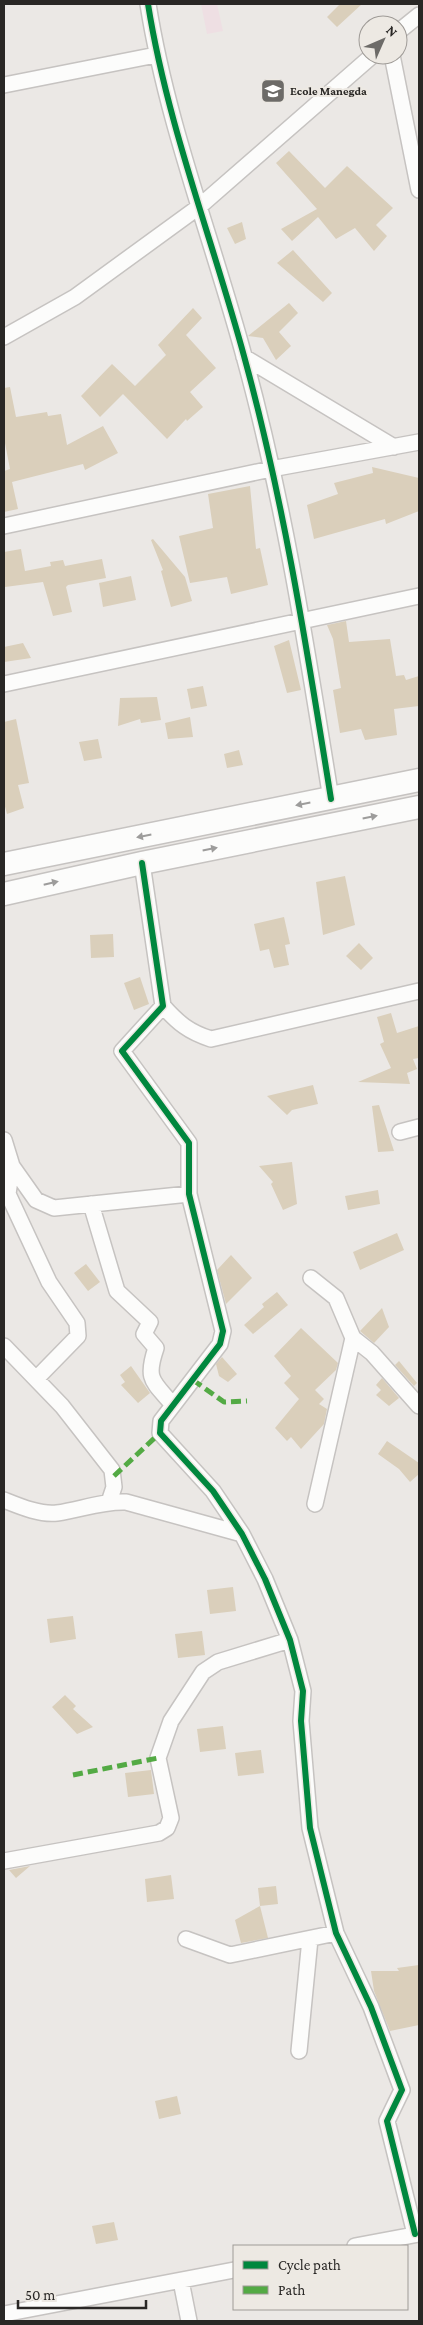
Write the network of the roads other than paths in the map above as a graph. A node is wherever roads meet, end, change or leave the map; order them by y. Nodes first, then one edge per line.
1 (148, 4) edge
2 (419, 14) edge
3 (408, 23) edge
4 (156, 56) junction
5 (362, 65) edge
6 (394, 65) edge
7 (4, 85) edge
8 (419, 190) edge
9 (200, 206) junction
10 (4, 337) edge
11 (244, 357) junction
12 (419, 442) edge
13 (394, 447) junction
14 (271, 469) junction
15 (4, 526) edge
16 (419, 596) edge
17 (302, 619) junction
18 (4, 684) edge
19 (419, 780) edge
20 (331, 799) junction
21 (419, 807) edge
22 (142, 863) junction
23 (4, 864) edge
24 (4, 894) edge
25 (419, 991) edge
26 (163, 1006) junction
27 (419, 1127) edge
28 (400, 1132) dead end
29 (4, 1140) edge
30 (12, 1166) junction
31 (188, 1194) junction
32 (91, 1204) junction
33 (311, 1278) dead end
34 (353, 1338) junction
35 (4, 1346) edge
36 (36, 1378) junction
37 (418, 1401) edge
38 (173, 1405) junction
39 (4, 1500) edge
40 (109, 1502) junction
41 (315, 1504) dead end
42 (242, 1534) junction
43 (290, 1640) junction
44 (4, 1861) edge
45 (336, 1933) junction
46 (186, 1939) dead end
47 (310, 1939) junction
48 (300, 2051) dead end
49 (417, 2234) edge
50 (360, 2245) edge
51 (233, 2270) edge
52 (181, 2281) junction
53 (4, 2314) edge
54 (35, 2315) edge
55 (189, 2321) edge

1 - 4 street
2 - 3 street
4 - 7 street
4 - 9 street
5 - 9 street
6 - 8 street
9 - 10 street
9 - 11 street
11 - 13 street
11 - 14 street
12 - 13 street
13 - 14 street
14 - 15 street
14 - 17 street
16 - 17 street
17 - 18 street
17 - 20 street
19 - 20 main road
20 -> 23 main road
22 -> 21 main road
24 -> 22 main road
22 - 26 street
25 - 26 street
26 - 31 street
27 - 28 street
29 - 30 street
30 - 32 street
30 - 36 street
31 - 32 street
31 - 38 street
32 - 38 street
33 - 34 street
34 - 37 street
34 - 41 street
35 - 36 street
36 - 40 street
38 - 42 street
39 - 40 street
40 - 42 street
42 - 43 street
43 - 44 street
43 - 45 street
45 - 47 street
45 - 49 street
46 - 47 street
47 - 48 street
49 - 50 street
51 - 52 street
52 - 54 street
52 - 55 street
53 - 54 street

